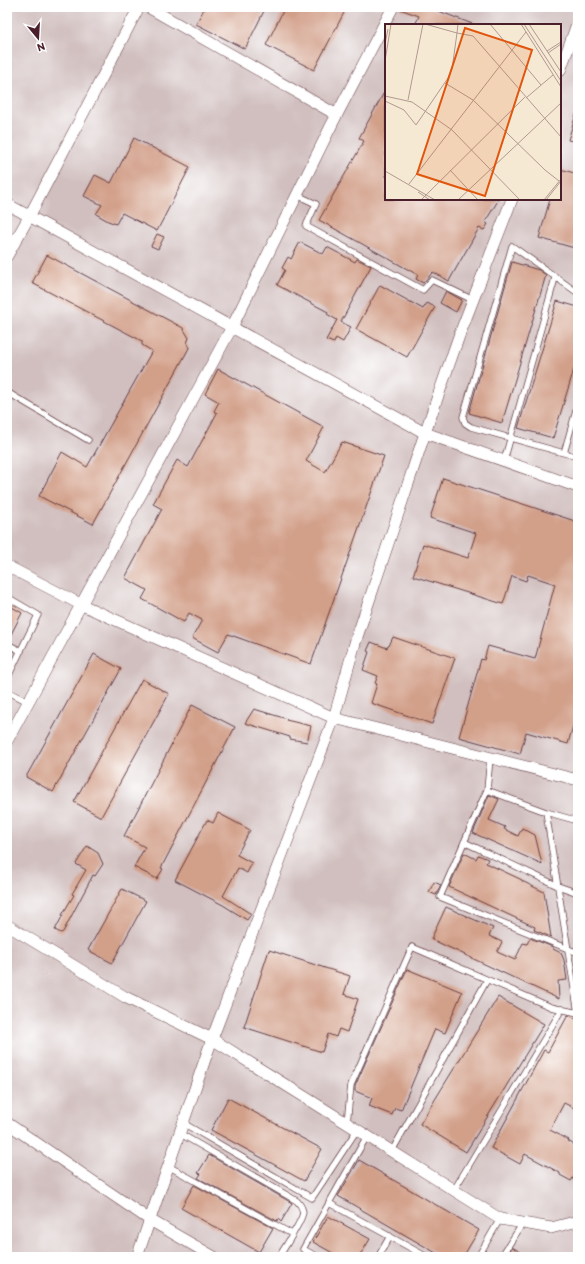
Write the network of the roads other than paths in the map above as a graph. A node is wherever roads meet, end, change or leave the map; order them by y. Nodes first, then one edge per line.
1 (139, 7) edge
2 (148, 7) edge
3 (393, 7) edge
4 (578, 21) edge
5 (561, 68) edge
6 (337, 115) junction
7 (297, 195) junction
8 (512, 200) edge
9 (7, 204) edge
10 (30, 216) junction
11 (7, 256) edge
12 (555, 278) junction
13 (578, 293) edge
14 (473, 300) junction
15 (232, 327) junction
16 (7, 392) edge
17 (578, 404) edge
18 (425, 434) junction
19 (511, 438) junction
20 (88, 440) dead end
21 (564, 453) junction
22 (578, 457) edge
23 (504, 461) junction
24 (578, 486) edge
25 (7, 566) edge
26 (7, 597) edge
27 (80, 604) junction
28 (7, 644) edge
29 (21, 651) junction
30 (7, 679) edge
31 (7, 691) edge
32 (28, 702) junction
33 (334, 718) junction
34 (7, 741) edge
35 (490, 758) junction
36 (578, 780) edge
37 (487, 790) junction
38 (546, 812) junction
39 (578, 821) edge
40 (464, 842) junction
41 (558, 886) junction
42 (578, 894) edge
43 (7, 924) edge
44 (568, 948) junction
45 (578, 953) edge
46 (487, 980) junction
47 (562, 1009) junction
48 (578, 1013) edge
49 (212, 1039) junction
50 (7, 1123) edge
51 (346, 1123) junction
52 (181, 1128) junction
53 (362, 1133) junction
54 (392, 1151) junction
55 (168, 1166) junction
56 (454, 1190) junction
57 (329, 1203) junction
58 (500, 1219) junction
59 (150, 1220) junction
60 (578, 1221) edge
61 (523, 1223) junction
62 (292, 1234) junction
63 (390, 1236) junction
64 (137, 1257) edge
65 (214, 1257) edge
66 (279, 1257) edge
67 (318, 1257) edge
68 (378, 1257) edge
69 (427, 1257) edge
70 (478, 1257) edge
71 (501, 1257) edge

1 - 10 street
2 - 6 street
3 - 6 street
4 - 5 street
6 - 7 street
7 - 14 lane
7 - 15 street
8 - 14 street
9 - 10 street
10 - 11 street
10 - 15 street
12 - 13 lane
12 - 19 lane
12 - 19 lane
14 - 18 street
15 - 18 street
15 - 27 street
16 - 20 lane
17 - 21 lane
18 - 23 street
18 - 33 street
19 - 21 lane
19 - 23 lane
21 - 22 lane
23 - 24 street
25 - 27 street
26 - 29 lane
27 - 32 street
27 - 33 street
28 - 29 lane
29 - 30 lane
31 - 32 lane
32 - 34 street
33 - 35 street
33 - 49 street
35 - 36 street
35 - 37 lane
37 - 38 lane
37 - 40 lane
38 - 39 lane
38 - 41 lane
40 - 41 lane
40 - 44 lane
41 - 42 lane
41 - 44 lane
43 - 49 street
44 - 45 lane
44 - 48 lane
46 - 47 lane
46 - 51 lane
46 - 54 lane
47 - 48 lane
47 - 56 lane
49 - 51 street
49 - 52 street
50 - 59 street
51 - 53 street
52 - 53 lane
52 - 55 street
52 - 62 lane
53 - 54 street
53 - 57 lane
54 - 56 street
55 - 59 street
55 - 62 lane
56 - 58 street
57 - 63 lane
57 - 67 lane
58 - 61 street
58 - 70 lane
59 - 64 street
59 - 65 street
60 - 61 street
61 - 71 lane
62 - 66 lane
63 - 68 lane
63 - 69 lane

